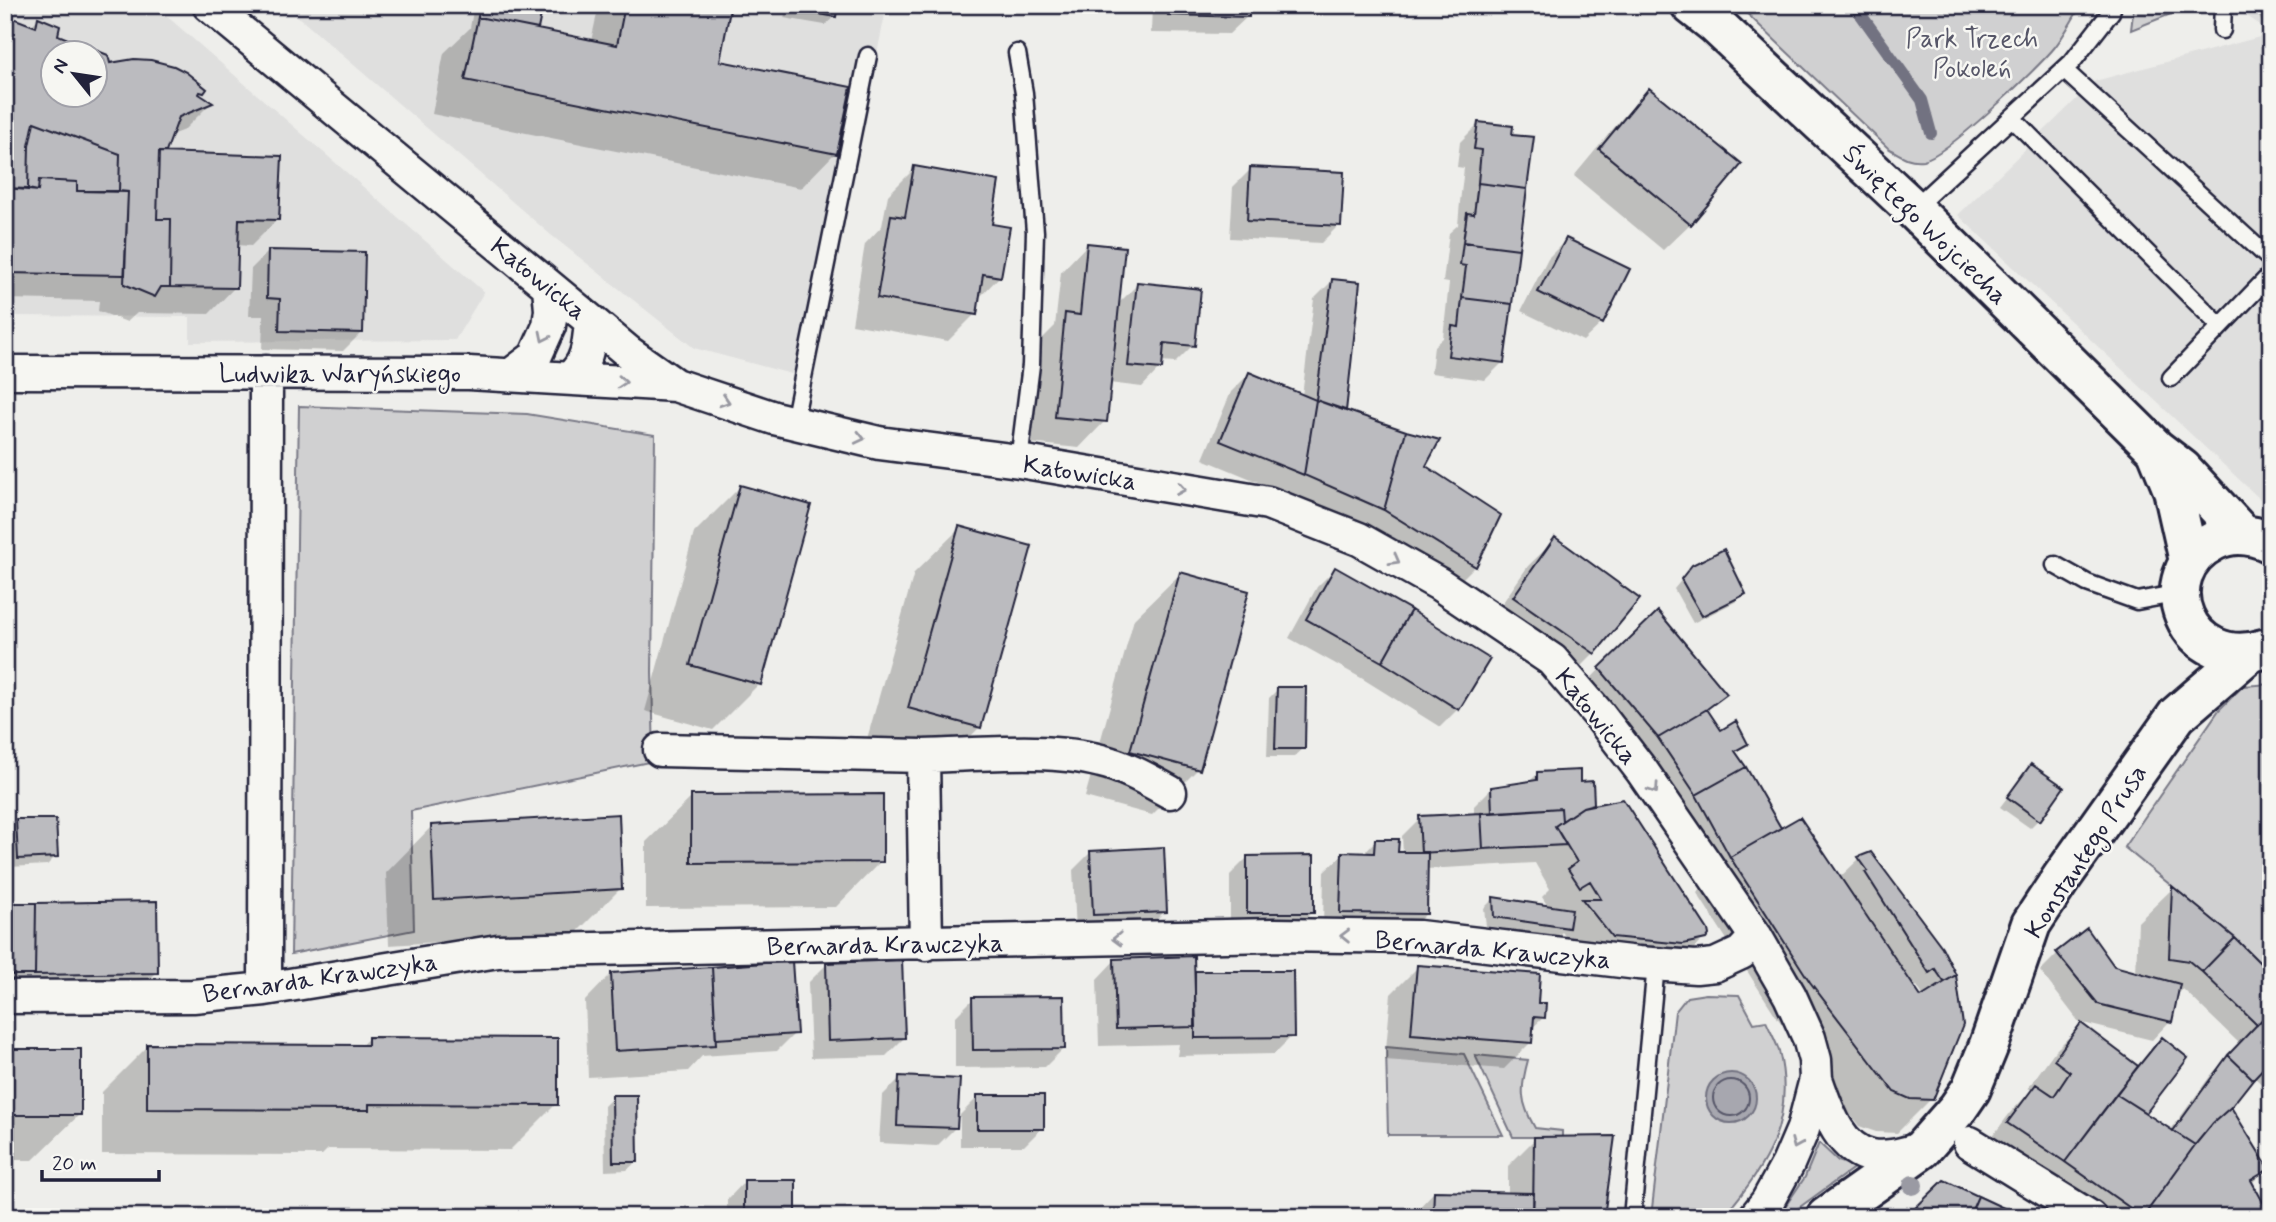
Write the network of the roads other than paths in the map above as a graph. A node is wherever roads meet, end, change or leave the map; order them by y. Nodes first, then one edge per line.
1 (209, 5) edge
2 (1691, 5) edge
3 (2113, 5) edge
4 (2223, 5) edge
5 (2222, 30) dead end
6 (1017, 54) dead end
7 (868, 56) dead end
8 (2064, 70) junction
9 (2012, 118) junction
10 (1913, 209) junction
11 (2271, 260) edge
12 (2271, 274) edge
13 (549, 287) junction
14 (591, 321) junction
15 (2220, 326) junction
16 (5, 372) edge
17 (266, 372) junction
18 (511, 374) junction
19 (2171, 378) dead end
20 (570, 379) junction
21 (675, 385) junction
22 (794, 422) junction
23 (2156, 449) junction
24 (1019, 461) junction
25 (2257, 539) edge
26 (2055, 565) dead end
27 (2184, 577) junction
28 (2198, 638) junction
29 (2264, 648) edge
30 (2179, 712) junction
31 (660, 750) dead end
32 (923, 756) junction
33 (1170, 792) dead end
34 (1756, 937) junction
35 (926, 944) junction
36 (1656, 964) junction
37 (264, 989) junction
38 (5, 997) edge
39 (1816, 1079) junction
40 (1970, 1143) dead end
41 (1922, 1149) junction
42 (1632, 1217) edge
43 (1755, 1217) edge
44 (1826, 1217) edge
45 (2090, 1217) edge

1 - 13 street, Katowicka
2 - 10 street, Świętego Wojciecha
3 - 8 lane
4 - 5 lane
6 - 24 lane
7 - 22 lane
8 - 9 lane
8 - 11 lane
9 - 10 lane
9 - 15 lane
10 - 23 street, Świętego Wojciecha
12 - 15 lane
13 - 14 street, Katowicka
13 -> 18 street
14 - 20 street
14 - 21 street, Katowicka
15 - 19 lane
16 - 17 street, Ludwika Waryńskiego
17 - 18 street, Ludwika Waryńskiego
17 - 37 street
18 - 20 street, Ludwika Waryńskiego
20 -> 21 street, Ludwika Waryńskiego
21 -> 22 street, Katowicka
22 -> 24 street, Katowicka
23 - 25 street, Świętego Wojciecha
23 - 27 street, Świętego Wojciecha
24 -> 34 street, Katowicka
25 - 27 street
26 - 27 lane
27 - 28 street, Świętego Wojciecha
28 - 29 street
28 - 30 street, Konstantego Prusa
29 - 30 street, Konstantego Prusa
30 - 41 street, Konstantego Prusa
31 - 32 street
32 - 33 street
32 - 35 street
34 - 36 street, Bernarda Krawczyka
34 - 39 street, Katowicka
36 -> 35 street, Bernarda Krawczyka
35 - 37 street, Bernarda Krawczyka
36 - 42 lane
37 - 38 street, Bernarda Krawczyka
39 - 41 street, Katowicka
39 -> 43 street, Katowicka
40 - 45 street
41 - 44 street, Konstantego Prusa

